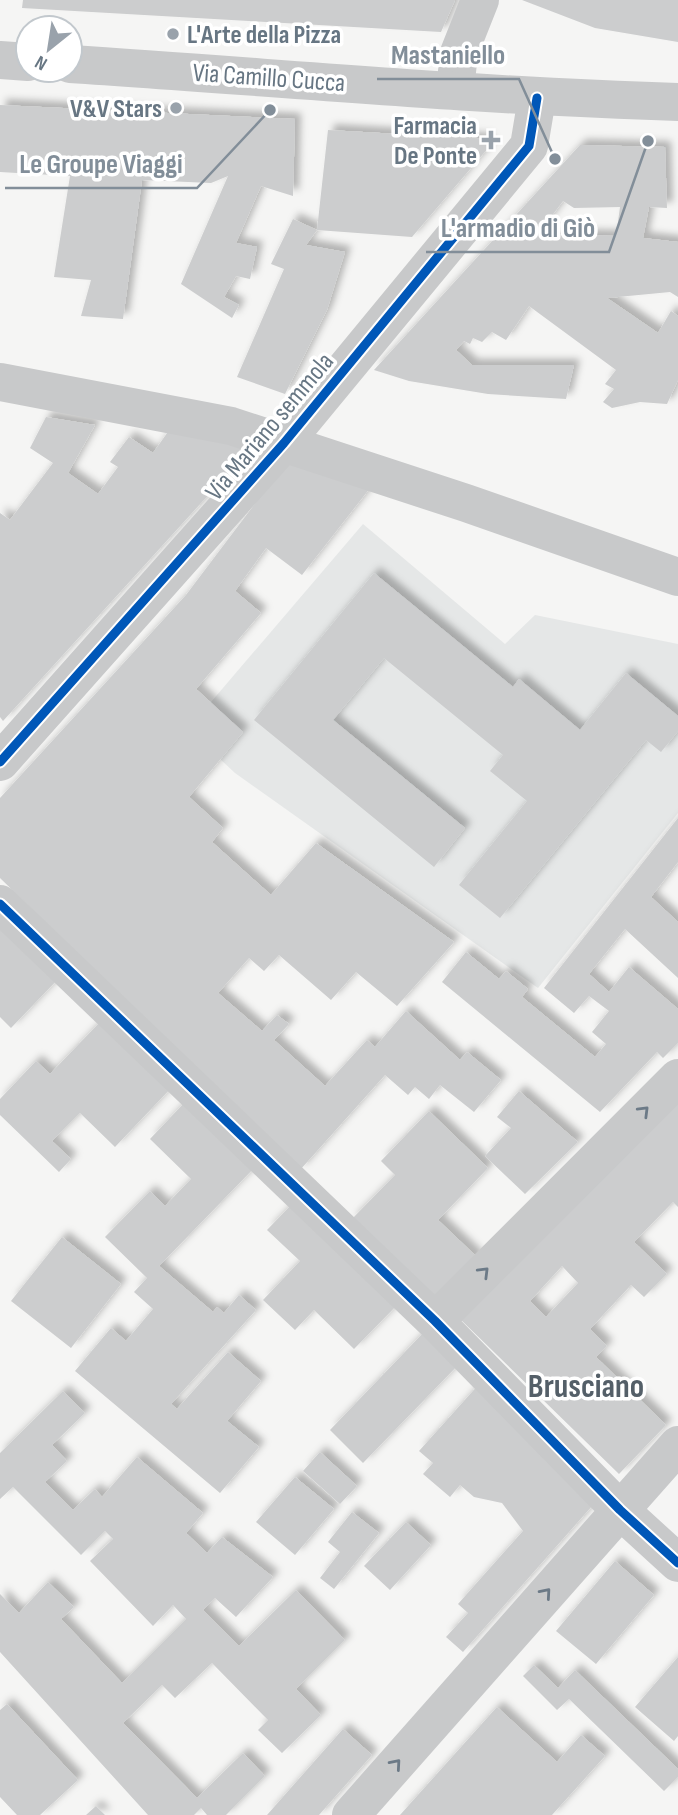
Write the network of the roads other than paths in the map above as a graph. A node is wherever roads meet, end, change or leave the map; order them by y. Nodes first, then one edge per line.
1 (480, 0) edge
2 (84, 65) edge
3 (455, 90) junction
4 (537, 98) junction
5 (678, 102) edge
6 (0, 382) edge
7 (284, 443) junction
8 (678, 577) edge
9 (0, 762) edge
10 (0, 904) edge
11 (678, 1078) edge
12 (435, 1321) junction
13 (678, 1445) edge
14 (620, 1510) junction
15 (678, 1563) edge
16 (351, 1815) edge

1 - 3 street
2 - 3 street, Via Camillo Cucca
3 - 4 street, Via Camillo Cucca
4 - 5 street, Via Camillo Cucca
4 - 7 street, Via Mariano semmola
6 - 7 street
7 - 8 street
7 - 9 street, Via Mariano semmola
10 - 12 street
12 -> 11 street
12 - 14 street
13 - 14 street
14 - 15 street
16 -> 14 street

